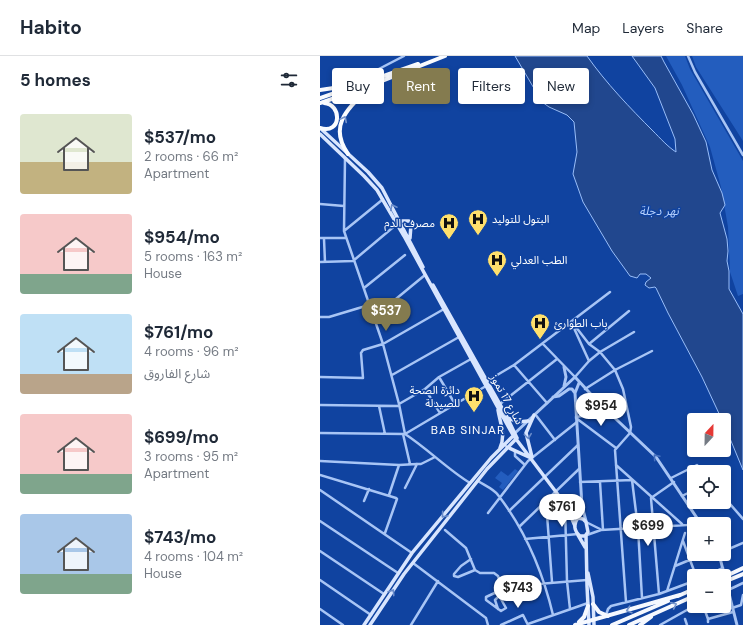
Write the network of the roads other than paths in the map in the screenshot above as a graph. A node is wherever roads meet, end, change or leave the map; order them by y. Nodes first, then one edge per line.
1 (404, 56) edge
2 (445, 56) edge
3 (688, 56) edge
4 (435, 58) edge
5 (381, 68) edge
6 (384, 76) edge
7 (384, 80) edge
8 (332, 88) edge
9 (320, 90) edge
10 (332, 96) edge
11 (332, 97) edge
12 (320, 101) edge
13 (353, 104) edge
14 (320, 128) edge
15 (320, 134) edge
16 (743, 155) edge
17 (346, 156) junction
18 (368, 172) junction
19 (364, 176) junction
20 (382, 200) junction
21 (320, 204) edge
22 (344, 206) junction
23 (409, 221) dead end
24 (399, 223) junction
25 (411, 226) dead end
26 (344, 231) junction
27 (320, 238) edge
28 (324, 238) junction
29 (346, 238) junction
30 (410, 239) junction
31 (405, 255) dead end
32 (353, 261) junction
33 (320, 262) edge
34 (325, 262) junction
35 (425, 275) junction
36 (364, 288) junction
37 (610, 292) dead end
38 (369, 306) junction
39 (444, 309) junction
40 (629, 311) dead end
41 (320, 317) edge
42 (374, 317) junction
43 (572, 322) junction
44 (634, 332) dead end
45 (459, 337) junction
46 (383, 344) junction
47 (544, 344) junction
48 (589, 344) junction
49 (652, 351) dead end
50 (600, 352) junction
51 (471, 359) junction
52 (557, 359) junction
53 (589, 361) junction
54 (514, 366) junction
55 (564, 367) junction
56 (615, 370) junction
57 (392, 375) junction
58 (320, 377) edge
59 (439, 377) junction
60 (575, 377) junction
61 (487, 381) junction
62 (528, 381) junction
63 (579, 383) junction
64 (486, 386) junction
65 (564, 388) junction
66 (425, 389) junction
67 (584, 389) junction
68 (575, 393) junction
69 (553, 397) junction
70 (547, 403) junction
71 (598, 403) junction
72 (456, 404) junction
73 (320, 405) edge
74 (399, 405) junction
75 (499, 405) junction
76 (379, 406) junction
77 (440, 413) junction
78 (535, 414) junction
79 (506, 415) junction
80 (576, 419) junction
81 (528, 421) junction
82 (320, 433) edge
83 (630, 433) junction
84 (385, 434) junction
85 (404, 434) junction
86 (514, 434) junction
87 (517, 438) junction
88 (555, 440) junction
89 (578, 445) junction
90 (507, 447) junction
91 (616, 448) junction
92 (515, 451) junction
93 (498, 452) junction
94 (435, 457) junction
95 (532, 459) junction
96 (320, 461) edge
97 (399, 464) junction
98 (410, 464) junction
99 (417, 464) junction
100 (615, 464) junction
101 (525, 465) junction
102 (579, 469) junction
103 (687, 470) edge
104 (320, 475) edge
105 (545, 476) junction
106 (671, 478) junction
107 (616, 480) junction
108 (632, 480) junction
109 (478, 481) junction
110 (580, 482) junction
111 (600, 482) junction
112 (674, 482) junction
113 (471, 484) junction
114 (405, 488) dead end
115 (368, 489) junction
116 (320, 490) edge
117 (556, 491) junction
118 (687, 494) edge
119 (389, 495) junction
120 (682, 496) junction
121 (499, 498) junction
122 (651, 498) junction
123 (364, 501) dead end
124 (546, 501) junction
125 (565, 505) junction
126 (731, 505) edge
127 (582, 506) junction
128 (568, 510) junction
129 (509, 511) junction
130 (488, 513) dead end
131 (697, 517) edge
132 (743, 519) edge
133 (320, 521) edge
134 (586, 521) junction
135 (687, 524) edge
136 (682, 525) junction
137 (520, 526) junction
138 (575, 526) junction
139 (654, 527) junction
140 (638, 528) junction
141 (620, 529) junction
142 (431, 530) junction
143 (445, 530) dead end
144 (602, 530) junction
145 (385, 533) junction
146 (685, 533) dead end
147 (435, 534) junction
148 (578, 534) junction
149 (566, 535) junction
150 (586, 535) junction
151 (549, 537) junction
152 (525, 539) junction
153 (683, 540) junction
154 (743, 543) edge
155 (586, 548) junction
156 (731, 548) edge
157 (320, 551) edge
158 (687, 551) edge
159 (412, 553) junction
160 (471, 559) junction
161 (687, 560) edge
162 (721, 561) edge
163 (413, 562) junction
164 (586, 564) junction
165 (675, 566) junction
166 (723, 568) edge
167 (743, 568) edge
168 (475, 570) junction
169 (398, 574) junction
170 (731, 574) edge
171 (743, 574) edge
172 (731, 579) edge
173 (320, 580) edge
174 (586, 580) junction
175 (438, 581) junction
176 (567, 581) junction
177 (552, 582) junction
178 (544, 583) junction
179 (743, 583) edge
180 (687, 584) edge
181 (502, 586) junction
182 (731, 589) edge
183 (667, 591) junction
184 (497, 592) junction
185 (687, 592) edge
186 (384, 594) junction
187 (659, 594) junction
188 (680, 595) junction
189 (743, 595) edge
190 (499, 596) junction
191 (642, 598) junction
192 (687, 599) edge
193 (626, 602) junction
194 (731, 602) edge
195 (593, 604) junction
196 (588, 605) junction
197 (320, 609) edge
198 (570, 609) junction
199 (499, 610) junction
200 (687, 610) edge
201 (733, 610) junction
202 (657, 612) junction
203 (706, 613) edge
204 (726, 613) edge
205 (371, 615) junction
206 (553, 615) junction
207 (608, 616) junction
208 (685, 619) dead end
209 (594, 620) junction
210 (589, 623) edge
211 (528, 624) edge
212 (343, 625) edge
213 (364, 625) edge
214 (370, 625) edge
215 (411, 625) edge
216 (488, 625) edge
217 (501, 625) edge
218 (575, 625) edge
219 (594, 625) edge
220 (612, 625) edge
221 (629, 625) edge
222 (640, 625) edge
223 (660, 625) edge
224 (687, 625) edge
225 (737, 625) edge

1 - 5 street
2 - 4 highway
3 - 16 street
4 - 6 highway
4 - 7 highway
8 - 9 highway
10 - 12 highway
11 - 12 highway
12 - 14 highway
17 -> 13 highway
14 - 17 main road, شارع 17 تموز
15 - 17 main road, شارع 17 تموز
17 - 18 main road, شارع 17 تموز
17 - 19 main road, شارع 17 تموز
17 - 22 street
18 - 19 main road
24 -> 18 main road, شارع 17 تموز
19 - 20 main road, شارع 17 تموز
20 - 24 main road, شارع 17 تموز
20 - 26 street
21 - 22 street
22 - 26 street
23 - 24 main road
24 - 30 main road, شارع 17 تموز
24 - 32 street
24 - 35 main road, شارع 17 تموز
25 - 30 main road
26 - 29 street
27 - 28 street
28 - 29 street
28 - 34 street
29 - 32 street
30 - 61 main road, شارع 17 تموز
31 - 36 street
32 - 34 street
32 - 36 street
33 - 34 street
35 - 39 main road, شارع 17 تموز
35 - 42 street
36 - 38 street
37 - 43 street
38 - 41 street
38 - 42 street
39 - 45 main road, شارع 17 تموز
39 - 46 street
40 - 48 street
42 - 46 street
43 - 47 street
43 - 48 street
43 - 53 street
44 - 50 street
45 - 51 main road, شارع 17 تموز
45 - 57 street
46 - 57 street
46 - 58 street
47 - 52 street
47 - 54 street
48 - 50 street
49 - 56 street
50 - 53 street
50 - 56 street
51 - 59 street
51 - 64 main road, شارع 17 تموز
52 - 55 street
52 - 62 street
53 - 60 street
54 - 61 street
54 - 62 street
55 - 60 street
55 - 65 street
56 - 67 street
56 - 83 street
57 - 74 street
59 - 66 street
59 - 72 street
60 - 63 street
60 - 65 street
61 - 75 main road, شارع 17 تموز
62 - 70 street
62 - 75 street
63 - 67 street
63 - 68 street
64 - 72 street
64 - 75 main road, شارع 17 تموز
65 - 69 street
66 - 74 street
66 - 77 street
67 - 71 street
68 - 69 street
68 - 80 street
69 - 70 street
70 - 78 street
71 - 80 street
71 - 83 street
72 - 77 street
73 - 76 street
74 - 76 street
74 - 85 street
75 - 79 main road, شارع 17 تموز
75 - 86 main road, شارع 17 تموز
75 - 93 main road
76 - 84 street
77 - 85 street
78 - 81 street
78 - 88 street
78 -> 95 main road
79 - 81 main road
79 - 86 main road, شارع 17 تموز
80 - 88 street
80 - 89 street
80 - 91 street
81 - 86 street
82 - 84 street
83 - 91 street
106 -> 83 street
84 - 85 street
85 - 94 street
85 - 98 street
86 - 87 main road, شارع 17 تموز
86 - 93 main road
87 - 90 main road
87 - 95 main road, شارع 17 تموز
88 - 95 street
89 - 102 street
89 - 105 street
90 - 92 main road
90 - 109 main road
91 - 100 street
92 - 95 main road
92 - 101 street
93 - 113 main road
94 - 99 street
94 - 113 street
95 - 101 street
95 - 105 main road, شارع 17 تموز
96 - 97 street
97 - 98 street
97 - 119 street
98 - 99 street
99 - 114 street
100 - 107 street
100 - 108 street
101 - 121 street
102 - 110 street
102 - 117 street
103 - 106 street
104 - 115 street
105 - 117 main road, شارع 17 تموز
105 - 129 street
106 - 112 street
107 - 108 street
107 - 111 street
107 - 141 street
108 - 122 street
108 - 140 street
109 - 121 street
109 - 147 main road
110 - 111 street
110 - 127 street
111 - 144 street
112 - 120 street
112 - 122 street
113 -> 142 main road
115 - 119 street
115 - 123 street
116 - 145 street
117 - 124 street
117 - 125 main road, شارع 17 تموز
118 - 120 street
119 - 145 street
120 - 131 street
121 - 129 street
121 - 130 street
122 - 136 street
122 - 139 street
124 - 137 street
124 - 151 street
125 - 128 main road, شارع 17 تموز
125 - 149 street
126 - 132 street
127 - 128 main road
127 - 134 street
128 - 138 main road, شارع 17 تموز
129 - 137 street
133 - 169 street
134 - 138 main road
134 - 144 street
134 - 150 main road
135 - 136 street
136 - 139 street
137 - 152 street
138 - 148 main road
139 - 140 street
139 - 187 street
140 - 141 street
140 - 191 street
141 - 144 street
141 - 193 street
142 - 147 main road
142 - 159 main road
143 - 160 street
144 - 150 street
145 - 159 street
146 - 153 street
147 - 163 main road
148 - 149 street
148 - 150 main road
148 - 155 main road
149 - 151 street
149 - 176 street
150 - 155 main road
151 - 152 street
151 - 177 street
152 - 178 street
153 - 158 street
153 - 165 street
154 - 156 street
155 - 164 main road
157 - 186 street
159 - 169 main road
160 - 168 street
160 - 168 street
161 - 165 street
162 - 166 street
163 - 175 street
214 -> 163 main road
164 - 174 main road
164 - 195 main road
165 - 183 street
167 - 170 main road, bridge
168 - 181 street
169 - 186 main road
171 - 172 main road, bridge
173 - 205 street
174 - 176 street
174 - 196 main road
175 - 215 street
175 - 216 street
176 - 177 street
176 - 198 street
177 - 178 street
178 - 181 street
178 - 206 street
179 - 182 street
180 - 183 street
181 - 184 street
183 - 187 street
184 - 190 street
184 - 199 street
185 - 188 main road
186 - 205 main road
187 - 191 street
188 -> 207 main road
188 - 220 main road
189 - 201 street
190 - 199 street
190 - 199 street
191 - 193 street
202 -> 192 main road
193 - 207 street
194 - 201 street
195 - 207 main road
195 - 209 main road
196 - 198 street
196 - 210 main road
196 - 218 main road
197 - 212 street
198 - 206 street
200 - 223 street
201 - 225 street
202 - 221 main road
202 - 222 main road
203 - 204 street
205 - 213 main road
206 - 211 street
207 - 209 main road
208 - 224 street
209 - 210 main road
209 - 219 main road
210 - 218 main road
211 - 217 street

